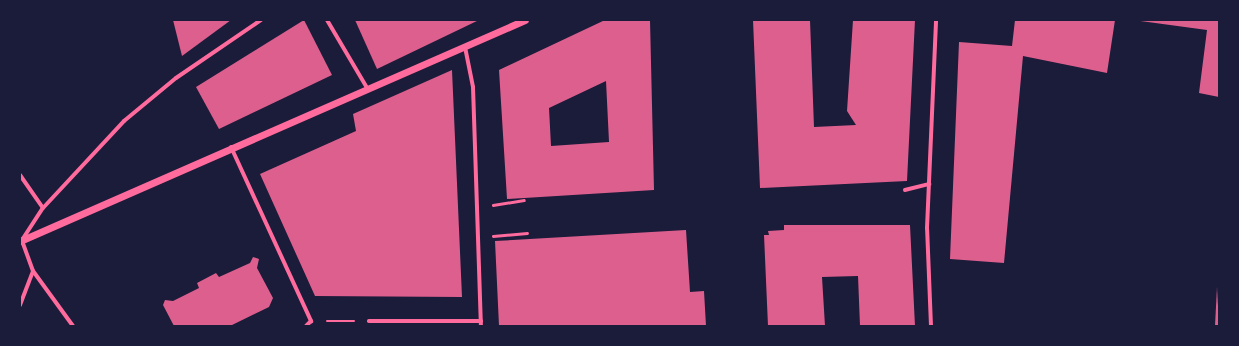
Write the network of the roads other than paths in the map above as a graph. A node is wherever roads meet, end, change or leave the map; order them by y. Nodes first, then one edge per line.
1 (261, 20) edge
2 (327, 20) edge
3 (525, 20) edge
4 (936, 20) edge
5 (465, 47) junction
6 (367, 88) junction
7 (231, 146) junction
8 (20, 175) edge
9 (929, 184) junction
10 (905, 190) dead end
11 (43, 208) junction
12 (21, 241) edge
13 (33, 271) junction
14 (20, 305) edge
15 (369, 321) road end
16 (481, 324) edge
17 (73, 326) edge
18 (306, 326) edge
19 (931, 326) edge

1 - 11 street
2 - 6 street
3 - 5 street
4 - 9 street
5 - 6 street
5 - 16 street
6 - 7 street
7 - 12 street
7 - 18 street
8 - 11 street
9 - 10 street
9 - 19 street
11 - 12 street
12 - 13 street
13 - 14 street
13 - 17 street
15 - 16 street

